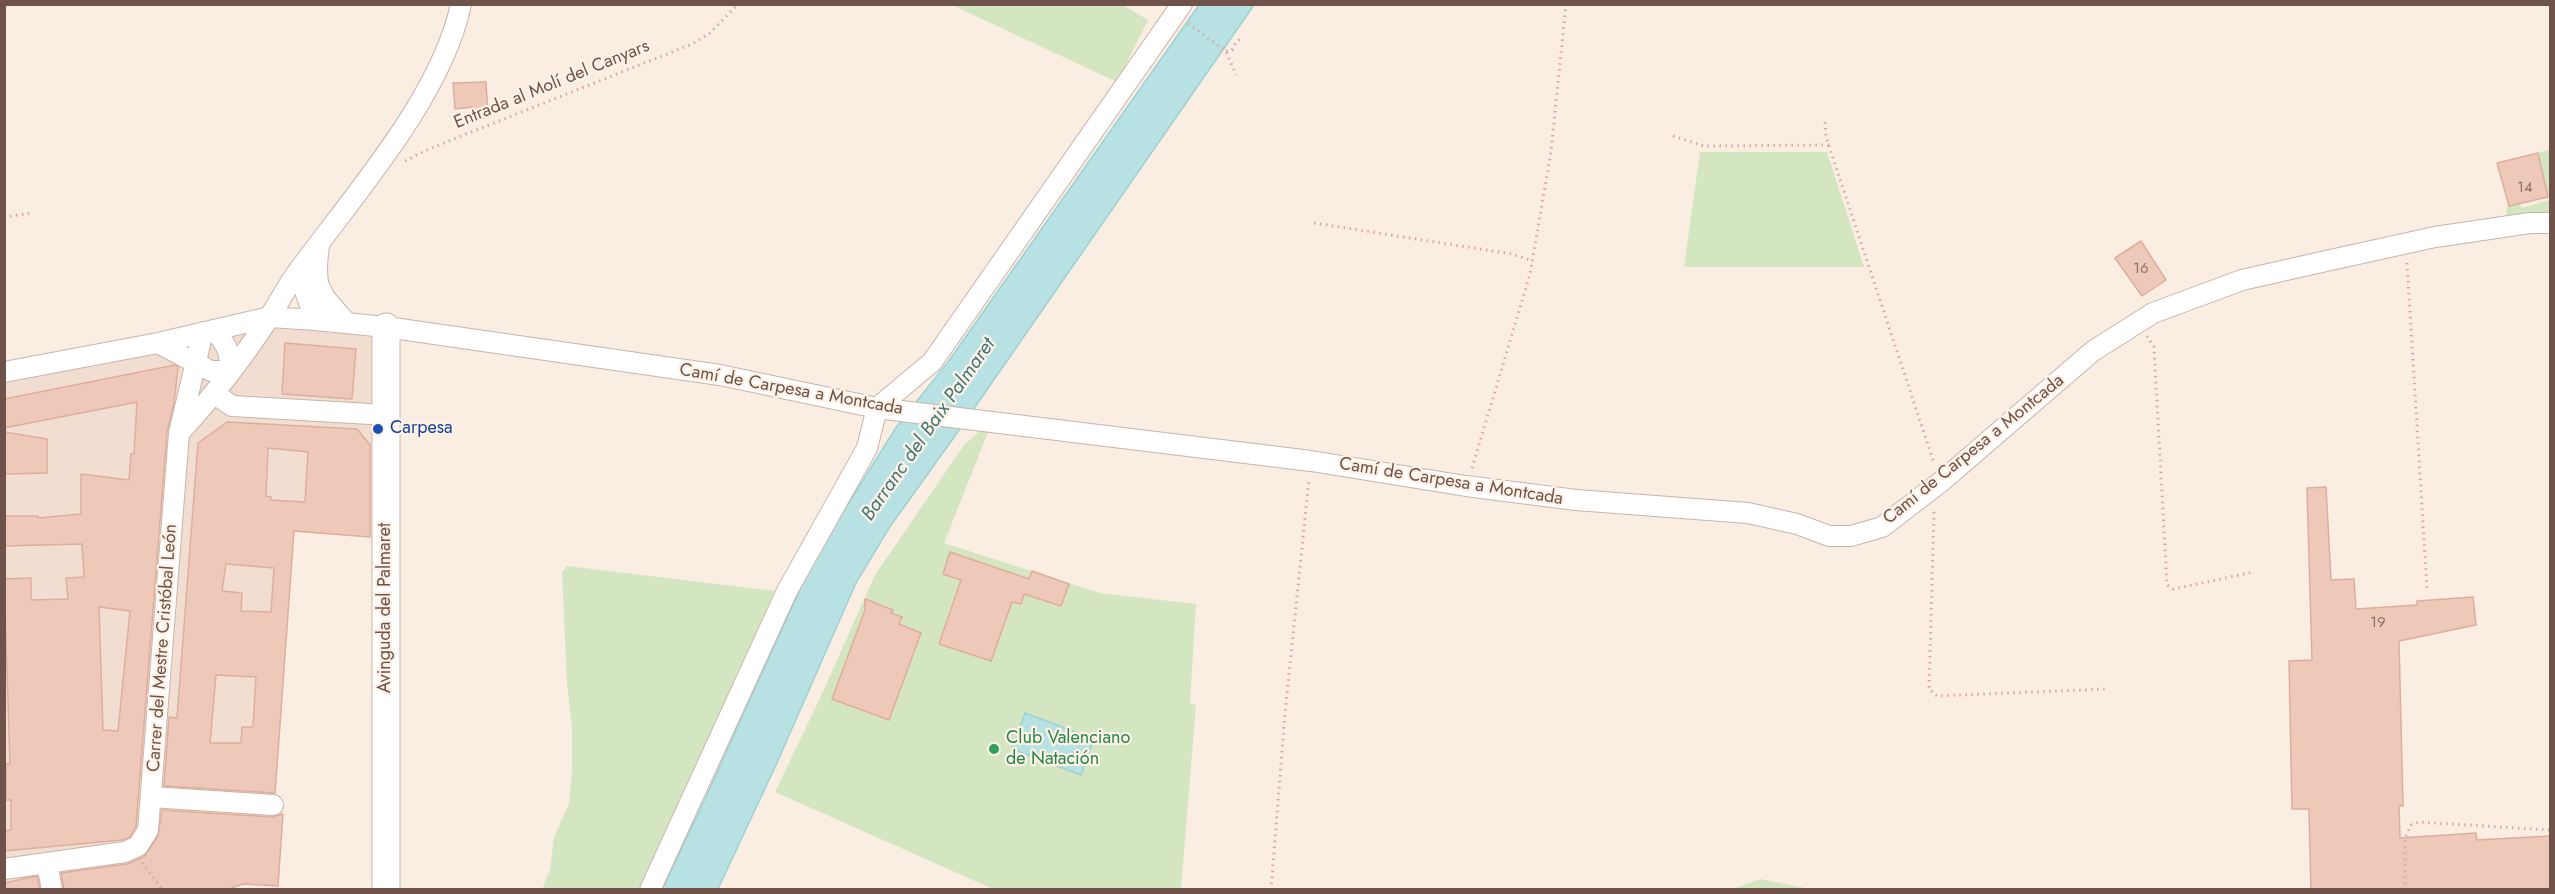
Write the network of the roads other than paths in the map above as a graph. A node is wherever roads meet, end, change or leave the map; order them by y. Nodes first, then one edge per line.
1 (460, 4) edge
2 (1178, 10) edge
3 (2550, 223) edge
4 (320, 240) junction
5 (298, 271) junction
6 (310, 309) junction
7 (270, 317) junction
8 (347, 323) junction
9 (386, 327) junction
10 (208, 331) junction
11 (158, 343) junction
12 (196, 362) junction
13 (4, 372) edge
14 (231, 372) junction
15 (215, 394) junction
16 (884, 409) junction
17 (370, 414) dead end
18 (179, 433) junction
19 (152, 797) junction
20 (273, 805) dead end
21 (47, 862) junction
22 (4, 869) edge
23 (52, 890) edge
24 (386, 890) edge
25 (650, 890) edge

1 - 4 street
2 - 16 street
3 - 16 street, Camí de Carpesa a Montcada
4 - 5 street
4 - 6 street
5 - 6 street
5 - 7 street
6 - 7 street, Camí de Carpesa a Montcada
6 - 8 street
6 - 8 street, Camí de Carpesa a Montcada
7 - 10 street, Camí de Carpesa a Montcada
7 - 14 street
8 - 9 street, Camí de Carpesa a Montcada
9 - 16 street, Camí de Carpesa a Montcada
9 - 24 street, Avinguda del Palmaret
10 - 11 street, Camí de Carpesa a Montcada
10 - 12 street, Carrer del Mestre Cristóbal León
10 - 14 street
11 - 12 street
11 - 13 street, Camí de Carpesa a Montcada
12 - 14 street
12 - 18 street, Carrer del Mestre Cristóbal León
14 - 15 street
15 - 17 street
15 - 18 street
16 - 25 street
18 - 19 street, Carrer del Mestre Cristóbal León
19 - 20 street
19 - 21 street, Carrer del Mestre Cristóbal León
21 - 22 street
21 - 23 street

